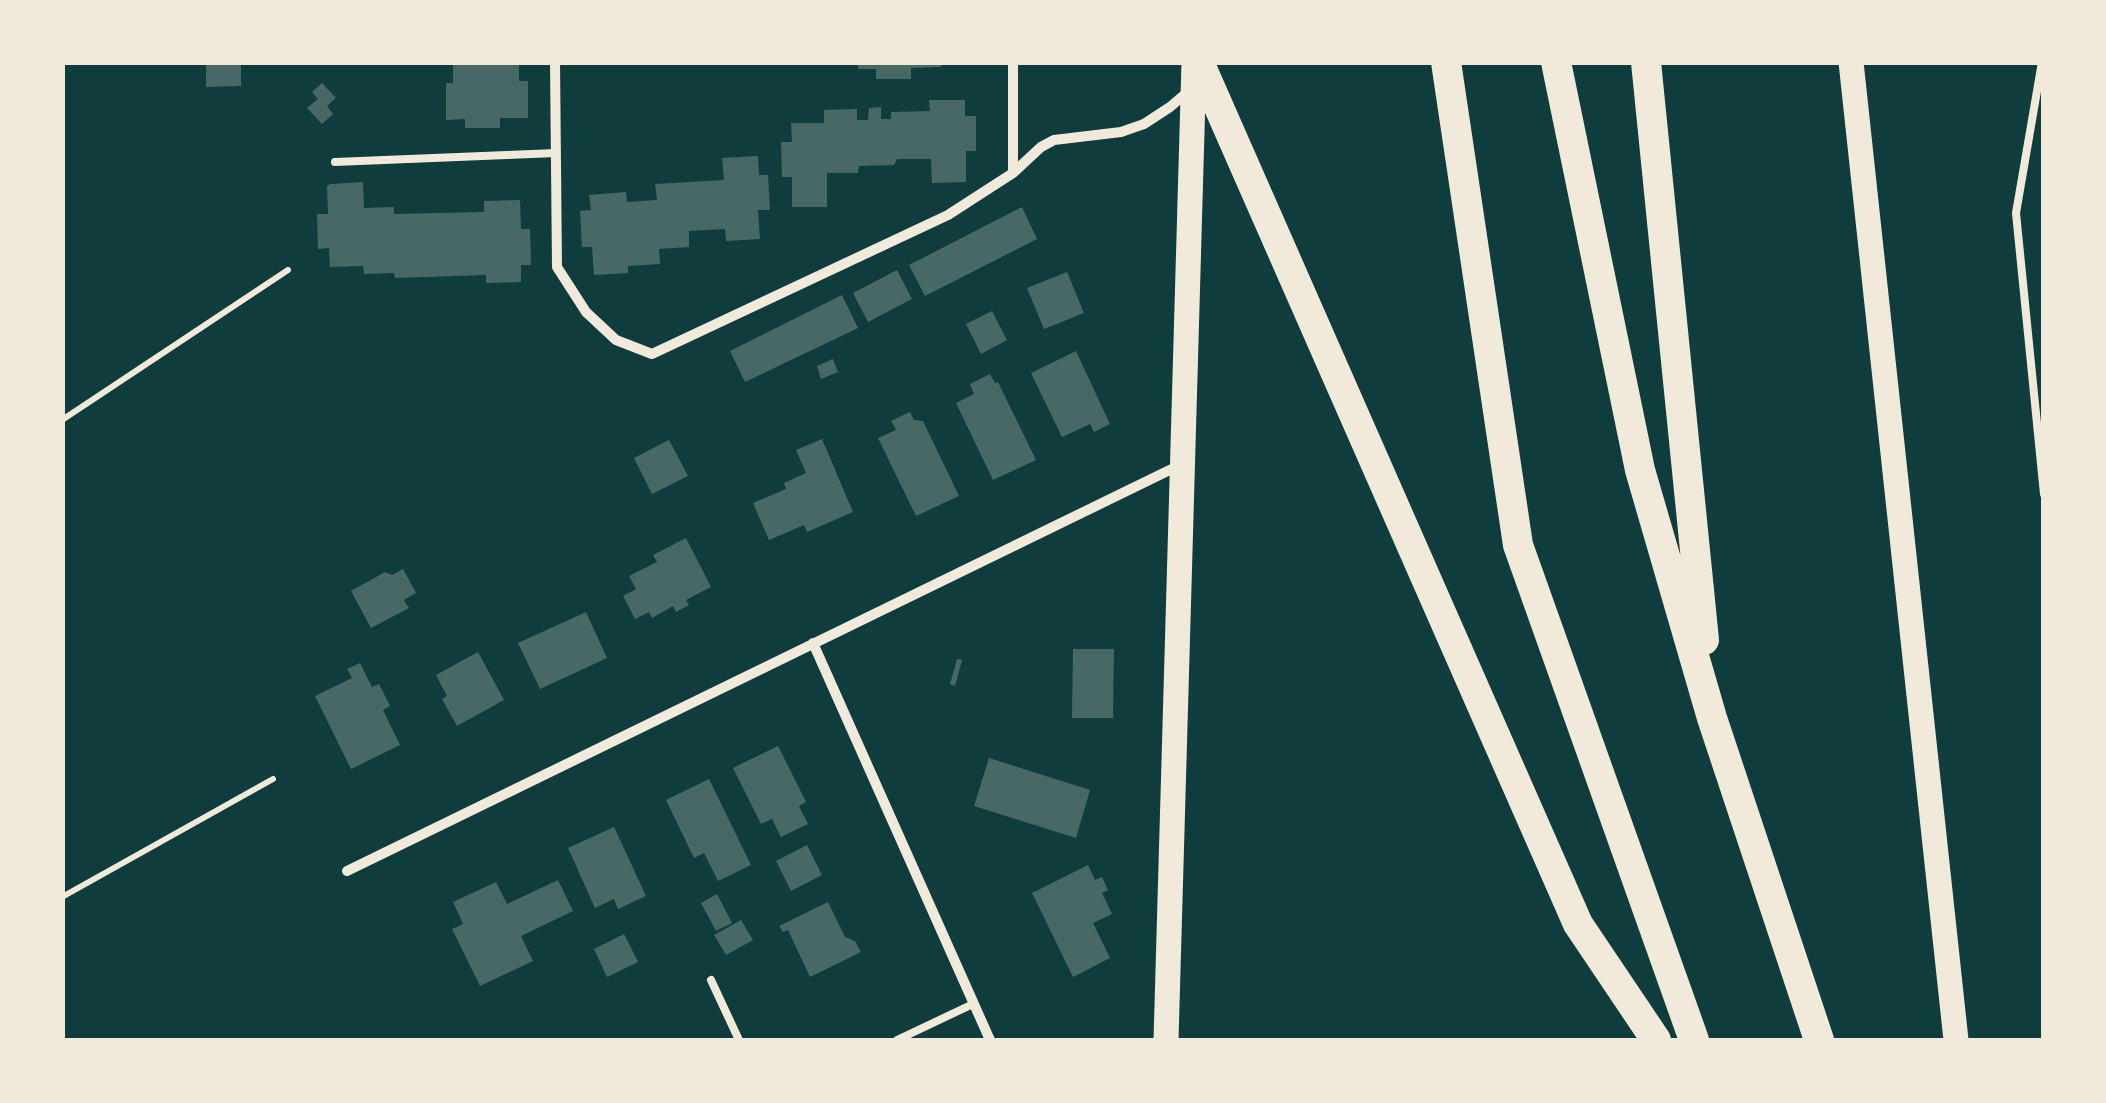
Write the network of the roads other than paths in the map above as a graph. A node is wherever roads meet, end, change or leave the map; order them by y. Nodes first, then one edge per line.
1 (555, 62) edge
2 (1013, 62) edge
3 (1446, 62) edge
4 (1556, 62) edge
5 (1646, 62) edge
6 (1852, 62) edge
7 (2042, 62) edge
8 (1195, 71) edge
9 (556, 152) junction
10 (335, 162) dead end
11 (1013, 172) junction
12 (1181, 465) junction
13 (2044, 494) edge
14 (812, 643) junction
15 (1712, 718) junction
16 (347, 871) dead end
17 (712, 980) dead end
18 (973, 1004) junction
19 (740, 1040) edge
20 (897, 1040) edge
21 (990, 1040) edge
22 (1166, 1040) edge
23 (1656, 1040) edge
24 (1694, 1040) edge
25 (1819, 1040) edge
26 (1956, 1040) edge

1 - 9 street
2 - 11 street
3 - 24 highway
4 - 15 highway
5 - 15 highway
6 - 26 main road
7 - 13 lane
8 - 11 street
8 - 12 main road
8 - 23 highway
9 - 10 lane
9 - 11 street
12 - 14 street
12 - 22 main road
14 - 16 street
14 - 18 street
15 - 25 highway
17 - 19 lane
18 - 20 lane
18 - 21 street

